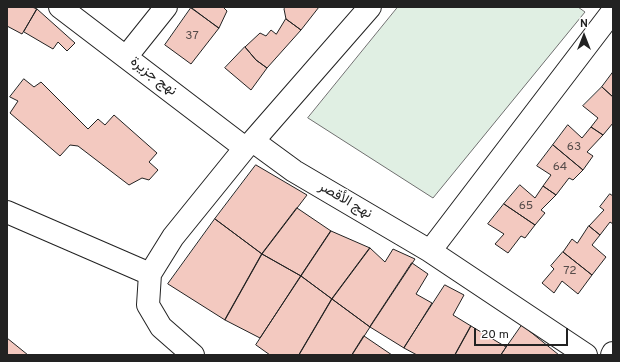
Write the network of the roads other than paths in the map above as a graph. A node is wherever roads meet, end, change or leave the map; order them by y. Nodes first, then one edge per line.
1 (60, 7) edge
2 (166, 7) edge
3 (370, 7) edge
4 (613, 11) edge
5 (126, 57) junction
6 (249, 144) junction
7 (7, 212) edge
8 (430, 252) junction
9 (150, 274) junction
10 (193, 355) edge
11 (586, 355) edge

1 - 5 street, نهج جزيرة
2 - 5 street
3 - 6 street
4 - 8 street
5 - 6 street, نهج جزيرة
6 - 8 street, نهج الأقصر
6 - 9 street
7 - 9 street
8 - 11 street, نهج الأقصر
9 - 10 street

